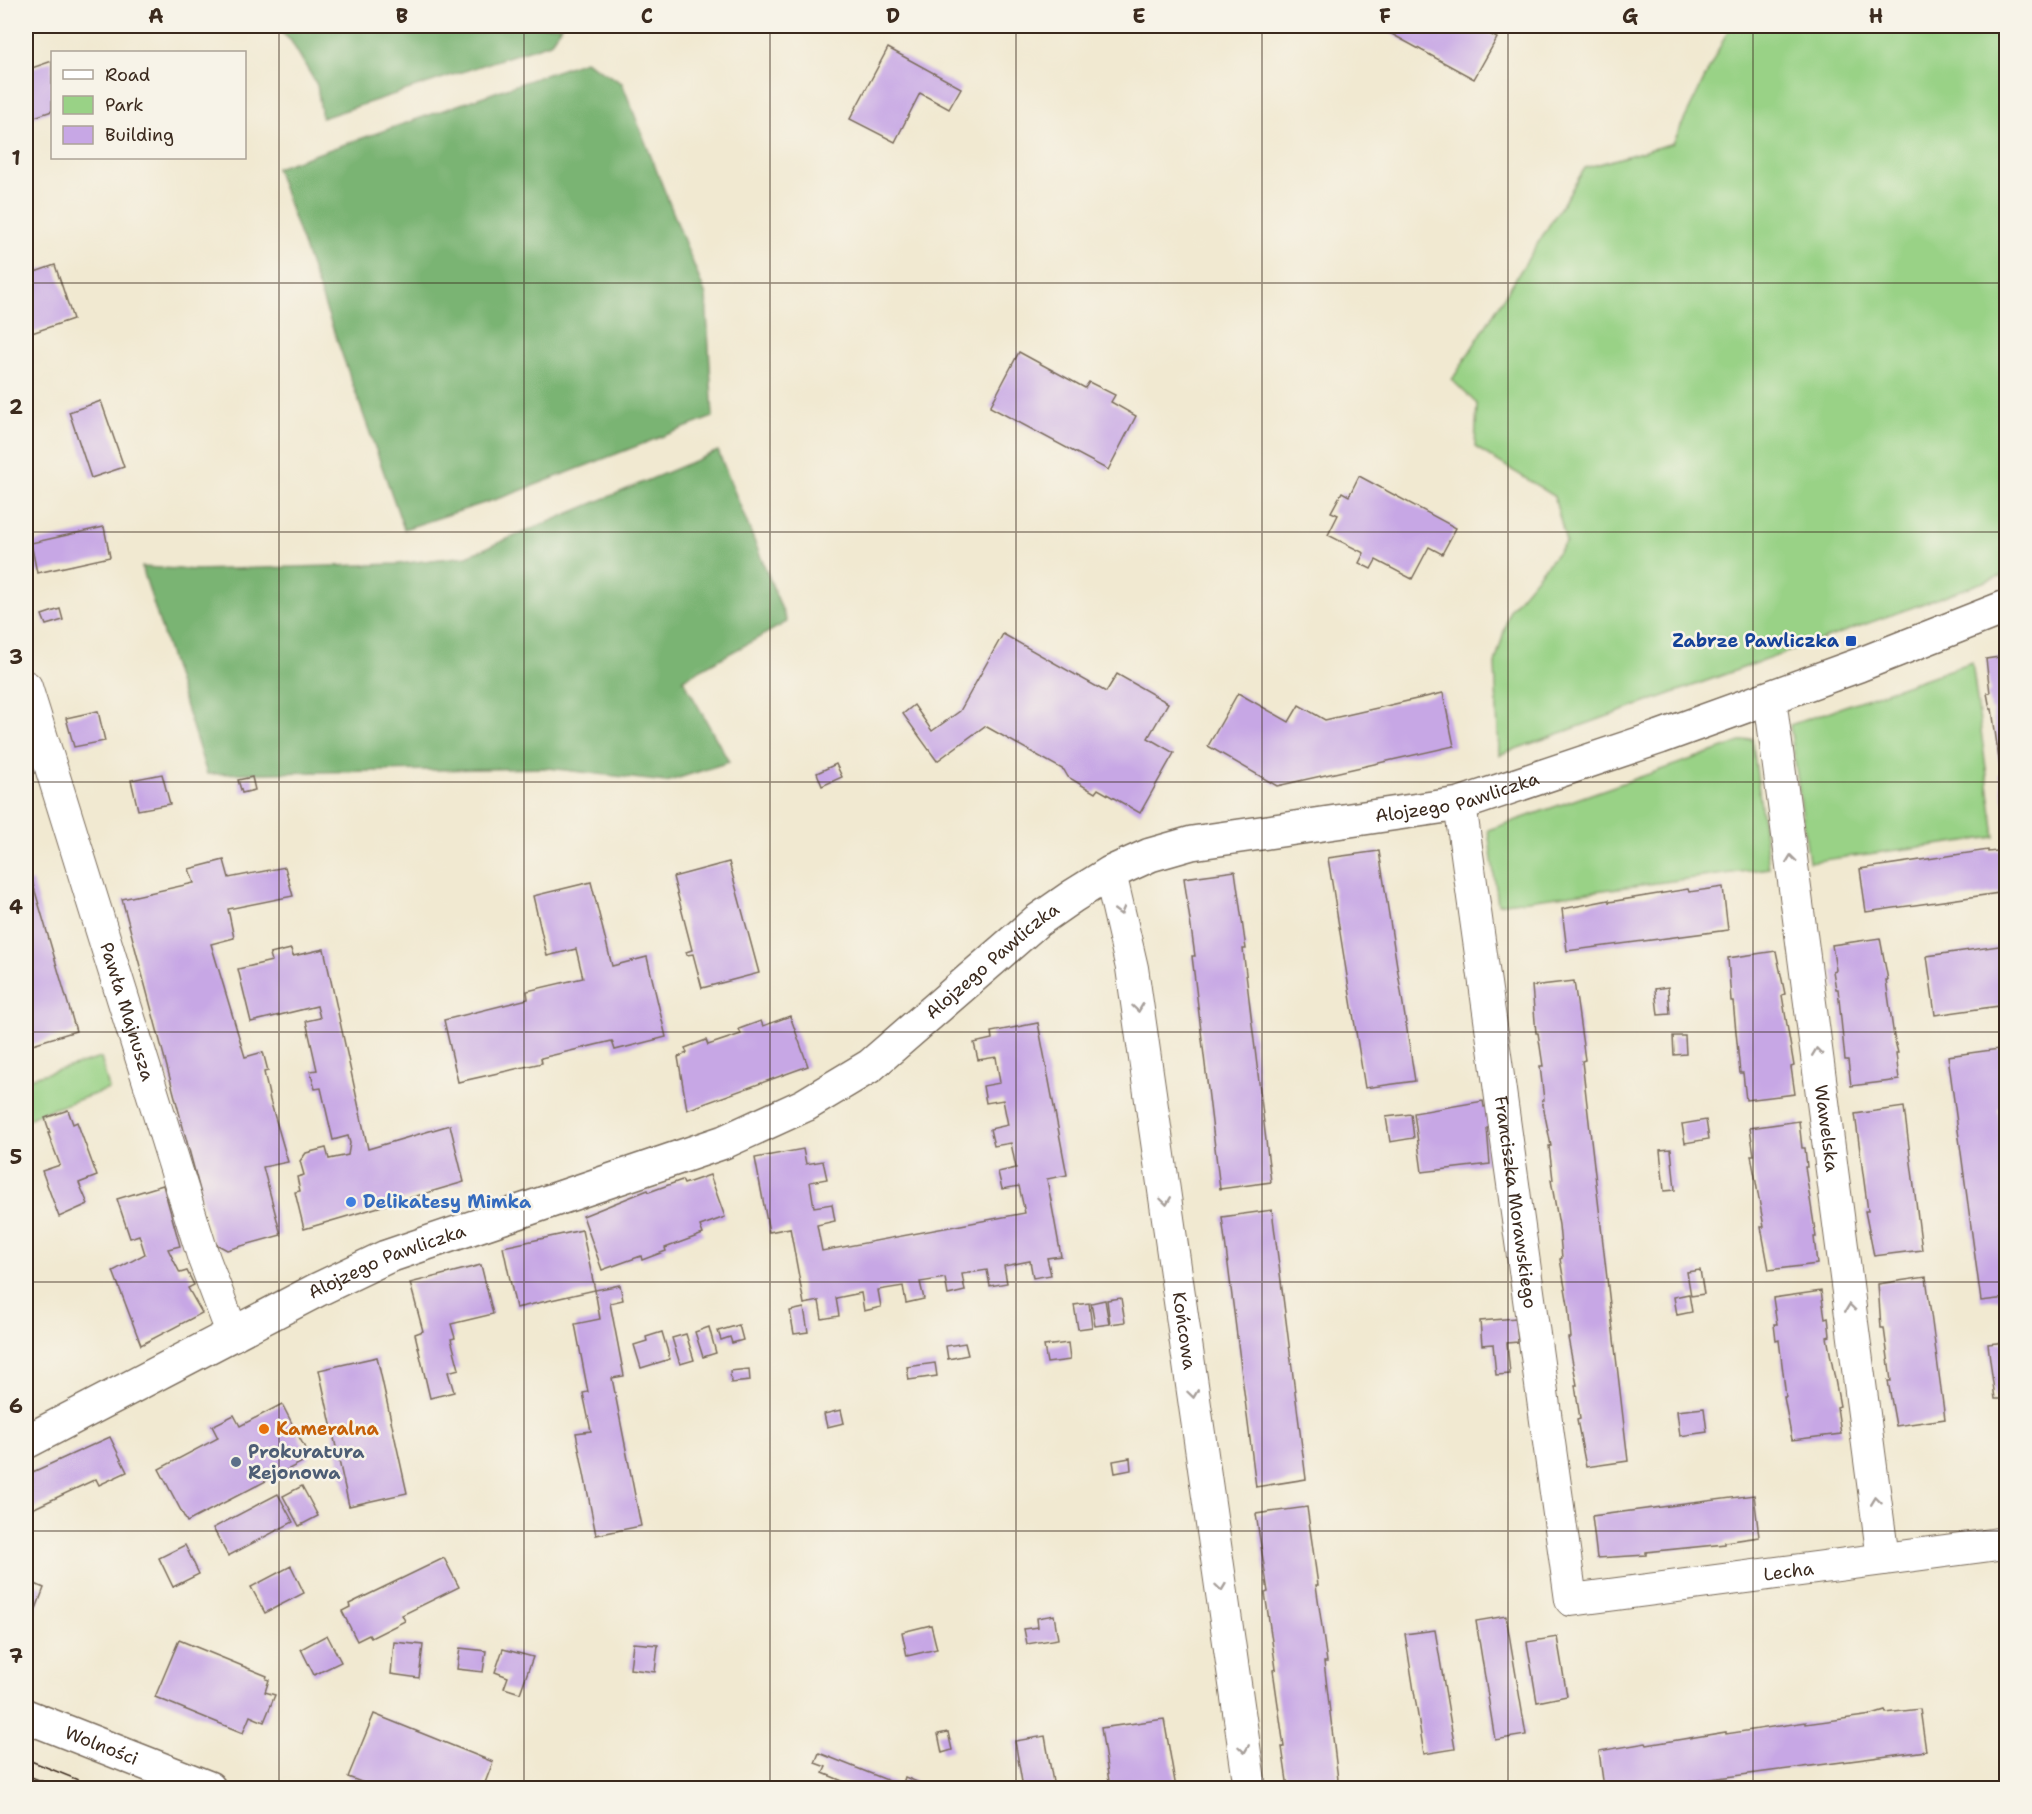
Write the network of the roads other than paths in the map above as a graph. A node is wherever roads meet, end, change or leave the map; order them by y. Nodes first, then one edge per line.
1 (2007, 607) edge
2 (26, 687) edge
3 (1770, 698) junction
4 (1461, 804) junction
5 (1110, 873) junction
6 (233, 1335) junction
7 (26, 1442) edge
8 (2007, 1543) edge
9 (1883, 1559) junction
10 (1571, 1600) joint
11 (26, 1716) edge
12 (209, 1788) edge
13 (1250, 1788) edge

1 - 3 street, Alojzego Pawliczka
2 - 6 street, Pawła Majnusza
3 - 4 street, Alojzego Pawliczka
9 -> 3 street, Wawelska
4 - 5 street, Alojzego Pawliczka
4 - 10 street, Franciszka Morawskiego
5 - 6 street, Alojzego Pawliczka
5 -> 13 street, Końcowa
6 - 7 street, Alojzego Pawliczka
8 - 9 street, Lecha
9 - 10 street, Lecha
11 - 12 street, Wolności

